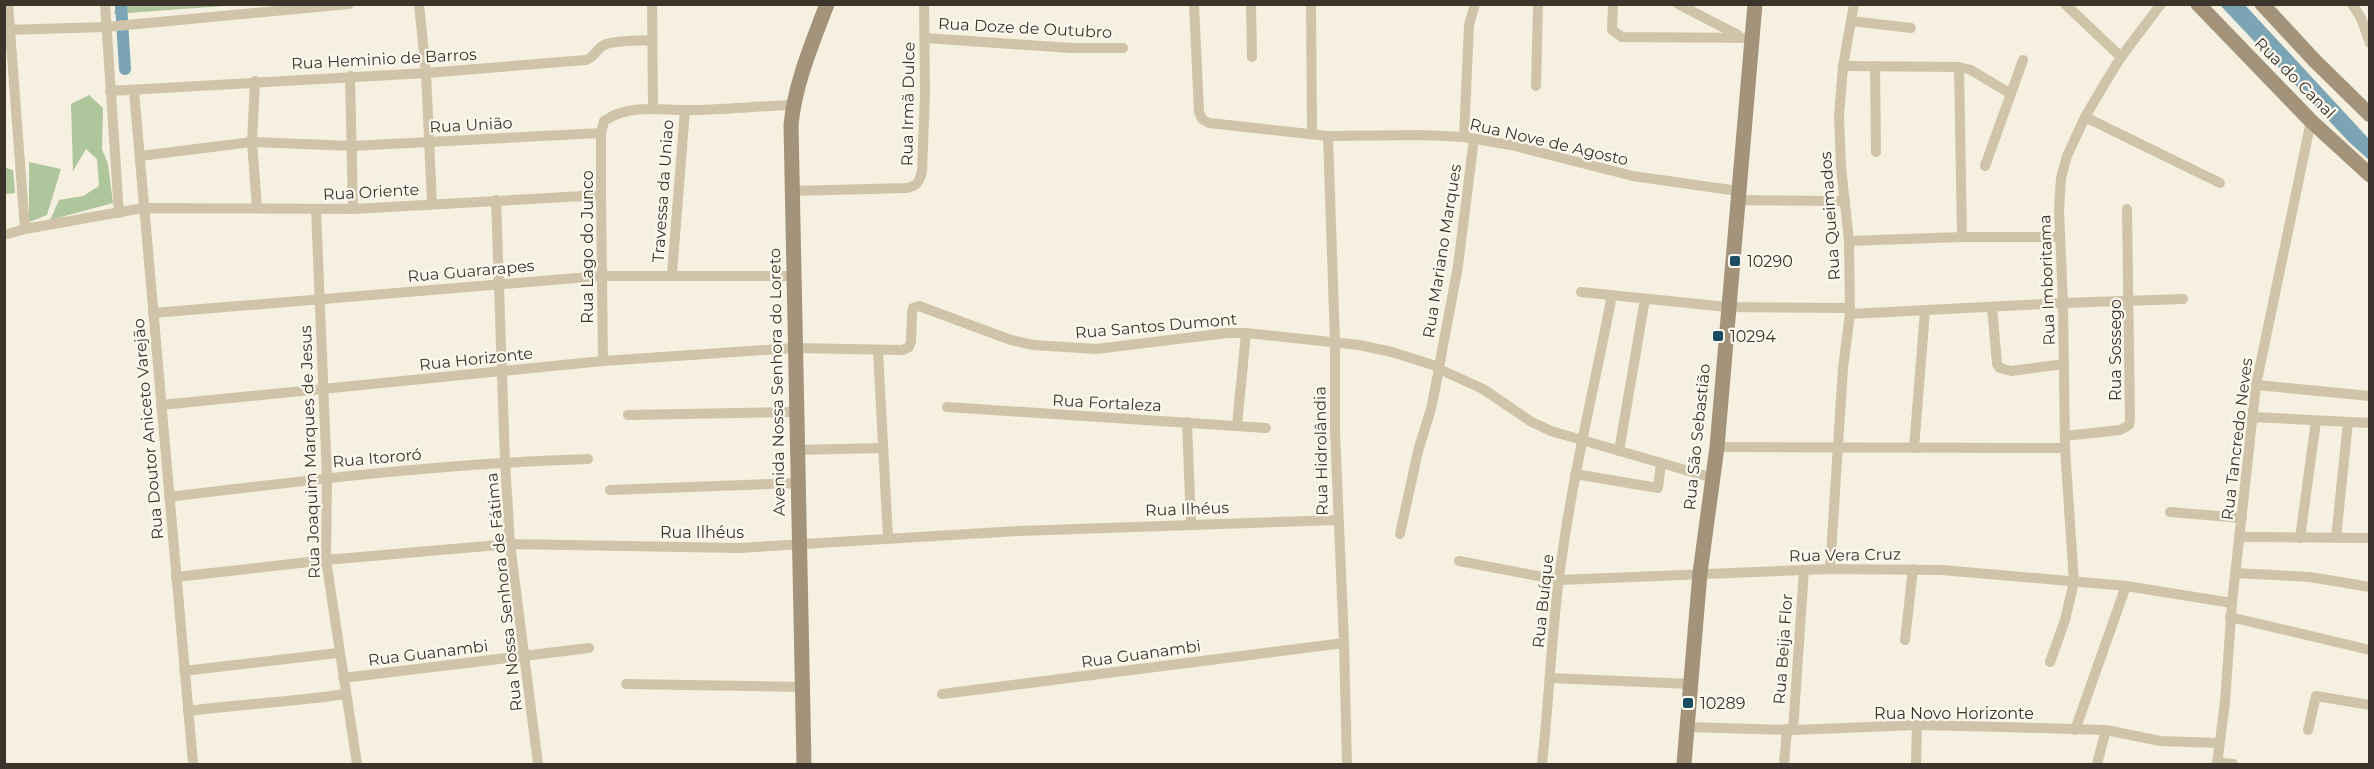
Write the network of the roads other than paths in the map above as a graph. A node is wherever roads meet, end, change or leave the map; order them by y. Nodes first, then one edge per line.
1 (8, 4) edge
2 (105, 4) edge
3 (349, 4) edge
4 (419, 4) edge
5 (652, 4) edge
6 (827, 4) edge
7 (924, 4) edge
8 (1194, 4) edge
9 (1251, 4) edge
10 (1311, 4) edge
11 (1475, 4) edge
12 (1538, 4) edge
13 (1613, 4) edge
14 (1678, 4) edge
15 (1755, 4) edge
16 (1854, 4) edge
17 (2065, 4) edge
18 (2161, 4) edge
19 (2198, 4) edge
20 (2262, 4) edge
21 (2355, 9) edge
22 (2369, 9) edge
23 (1471, 10) edge
24 (1851, 21) junction
25 (111, 26) junction
26 (1911, 28) dead end
27 (7, 30) edge
28 (925, 38) junction
29 (1746, 38) junction
30 (652, 39) junction
31 (2370, 43) edge
32 (1123, 48) dead end
33 (1252, 57) dead end
34 (2121, 57) junction
35 (2023, 60) dead end
36 (1843, 66) junction
37 (1875, 66) junction
38 (1959, 67) junction
39 (426, 73) junction
40 (350, 76) junction
41 (255, 81) junction
42 (1536, 86) dead end
43 (113, 91) junction
44 (132, 91) junction
45 (2011, 94) junction
46 (793, 105) junction
47 (653, 107) junction
48 (685, 110) junction
49 (2370, 115) edge
50 (2085, 117) junction
51 (2311, 121) junction
52 (602, 132) junction
53 (1312, 134) junction
54 (1328, 136) junction
55 (1469, 138) junction
56 (17, 142) junction
57 (252, 142) junction
58 (429, 142) junction
59 (4, 143) edge
60 (352, 146) junction
61 (1876, 152) dead end
62 (140, 156) junction
63 (1985, 166) dead end
64 (2370, 175) edge
65 (2220, 183) dead end
66 (791, 191) junction
67 (601, 195) junction
68 (1738, 196) junction
69 (496, 200) junction
70 (1845, 201) junction
71 (432, 204) junction
72 (141, 208) junction
73 (257, 208) junction
74 (316, 209) junction
75 (353, 209) junction
76 (2127, 209) dead end
77 (122, 212) junction
78 (25, 229) junction
79 (4, 235) edge
80 (1962, 237) junction
81 (2060, 237) junction
82 (1849, 241) junction
83 (672, 274) junction
84 (601, 276) junction
85 (793, 276) junction
86 (499, 283) junction
87 (1581, 292) dead end
88 (1612, 295) junction
89 (320, 298) junction
90 (1645, 299) junction
91 (2183, 299) dead end
92 (2130, 302) junction
93 (2063, 303) junction
94 (1727, 307) junction
95 (1992, 307) junction
96 (1850, 311) junction
97 (1925, 311) junction
98 (153, 313) junction
99 (1246, 333) junction
100 (1335, 342) junction
101 (794, 348) junction
102 (903, 350) joint
103 (878, 351) junction
104 (603, 361) junction
105 (2064, 364) junction
106 (1439, 368) junction
107 (503, 371) junction
108 (2256, 386) junction
109 (323, 389) junction
110 (2370, 396) edge
111 (161, 405) junction
112 (947, 407) dead end
113 (796, 412) junction
114 (628, 415) dead end
115 (2252, 417) junction
116 (2316, 421) junction
117 (1187, 422) junction
118 (2348, 422) junction
119 (2370, 423) edge
120 (1237, 425) junction
121 (1266, 428) dead end
122 (2065, 436) junction
123 (1584, 442) junction
124 (1716, 447) junction
125 (1839, 447) junction
126 (882, 448) junction
127 (1914, 448) junction
128 (2065, 448) junction
129 (796, 450) junction
130 (1619, 451) junction
131 (588, 459) dead end
132 (505, 462) junction
133 (1662, 463) junction
134 (1575, 474) junction
135 (327, 478) junction
136 (1713, 478) junction
137 (797, 483) junction
138 (610, 490) dead end
139 (169, 497) junction
140 (2170, 512) dead end
141 (2242, 518) junction
142 (1338, 520) junction
143 (1191, 524) junction
144 (1400, 534) dead end
145 (2240, 537) junction
146 (888, 538) junction
147 (2300, 538) junction
148 (2336, 538) junction
149 (2370, 538) edge
150 (510, 544) junction
151 (798, 545) junction
152 (326, 560) junction
153 (1459, 561) dead end
154 (1830, 569) junction
155 (1913, 569) junction
156 (1804, 570) junction
157 (1700, 573) junction
158 (2235, 573) junction
159 (176, 577) junction
160 (1559, 580) junction
161 (2074, 582) junction
162 (2126, 586) junction
163 (2370, 586) edge
164 (2232, 603) junction
165 (2230, 617) junction
166 (1905, 640) dead end
167 (1344, 642) junction
168 (589, 648) dead end
169 (2370, 650) edge
170 (338, 653) junction
171 (525, 656) junction
172 (2050, 662) dead end
173 (184, 671) junction
174 (343, 678) junction
175 (1551, 678) junction
176 (626, 684) dead end
177 (1691, 684) junction
178 (801, 687) junction
179 (346, 694) junction
180 (942, 694) dead end
181 (2370, 705) edge
182 (188, 711) junction
183 (1917, 725) junction
184 (1688, 727) junction
185 (1790, 729) junction
186 (2075, 730) junction
187 (2106, 730) junction
188 (2308, 730) dead end
189 (2219, 743) junction
190 (2217, 764) edge
191 (193, 765) edge
192 (357, 765) edge
193 (538, 765) edge
194 (804, 765) edge
195 (1347, 765) edge
196 (1542, 765) edge
197 (1684, 765) edge
198 (1784, 765) edge
199 (1916, 765) edge
200 (2097, 765) edge
201 (2233, 765) edge

1 - 27 street
2 - 25 street
3 - 25 street
4 - 39 street
5 - 30 street
6 - 46 street, Avenida Nossa Senhora do Loreto
7 - 28 street, Rua Irmã Dulce
8 - 53 street, Rua Nove de Agosto
9 - 33 street
10 - 53 street
11 - 23 street, Rua Mariano Marques
12 - 42 street
13 - 29 street
14 - 29 street
15 - 29 street, Rua São Sebastião
16 - 24 street, Rua Queimados
17 - 34 street
18 - 34 street, Rua Imboritama
19 - 51 street, Rua do Canal
20 - 49 street, Rua do Canal
21 - 22 street
21 - 31 street
23 - 55 street, Rua Mariano Marques
24 - 26 street
24 - 36 street, Rua Queimados
25 - 27 street
25 - 43 street
27 - 56 street
28 - 32 street, Rua Doze de Outubro
28 - 66 street, Rua Irmã Dulce
29 - 68 street, Rua São Sebastião
30 - 39 street, Rua Heminio de Barros
30 - 47 street
34 - 50 street, Rua Imboritama
35 - 45 street
36 - 37 street
36 - 70 street, Rua Queimados
37 - 38 street
37 - 61 street
38 - 45 street
38 - 80 street
39 - 40 street, Rua Heminio de Barros
39 - 58 street
40 - 41 street, Rua Heminio de Barros
40 - 60 street
41 - 44 street, Rua Heminio de Barros
41 - 57 street
43 - 44 street, Rua Heminio de Barros
43 - 77 street
44 - 62 street, Rua Doutor Aniceto Varejão
45 - 63 street
46 - 48 street
46 - 66 street, Avenida Nossa Senhora do Loreto
47 - 48 street
47 - 52 street
48 - 83 street, Travessa da Uniao
50 - 65 street
50 - 81 street, Rua Imboritama
51 - 64 street, Rua do Canal
51 - 108 street, Rua Tancredo Neves
52 - 58 street, Rua União
52 - 67 street, Rua Lago do Junco
53 - 54 street, Rua Nove de Agosto
54 - 55 street, Rua Nove de Agosto
54 - 100 street, Rua Hidrolândia
55 - 68 street, Rua Nove de Agosto
55 - 106 street, Rua Mariano Marques
56 - 59 street
56 - 78 street
57 - 60 street, Rua União
57 - 62 street, Rua União
57 - 73 street
58 - 60 street, Rua União
58 - 71 street
60 - 75 street
62 - 72 street, Rua Doutor Aniceto Varejão
66 - 85 street, Avenida Nossa Senhora do Loreto
67 - 69 street, Rua Oriente
67 - 84 street, Rua Lago do Junco
68 - 70 street, Rua Nove de Agosto
68 - 94 street, Rua São Sebastião
69 - 71 street, Rua Oriente
69 - 86 street, Rua Nossa Senhora de Fátima
70 - 82 street, Rua Queimados
71 - 75 street, Rua Oriente
72 - 73 street, Rua Oriente
72 - 77 street, Rua Oriente
72 - 98 street, Rua Doutor Aniceto Varejão
73 - 74 street, Rua Oriente
74 - 75 street, Rua Oriente
74 - 89 street, Rua Joaquim Marques de Jesus
76 - 92 street, Rua Sossego
77 - 78 street, Rua Oriente
78 - 79 street, Rua Oriente
80 - 81 street
80 - 82 street
81 - 93 street, Rua Imboritama
82 - 96 street, Rua Queimados
83 - 84 street, Rua Guararapes
83 - 85 street, Rua Guararapes
84 - 86 street, Rua Guararapes
84 - 104 street, Rua Lago do Junco
85 - 101 street, Avenida Nossa Senhora do Loreto
86 - 89 street, Rua Guararapes
86 - 107 street, Rua Nossa Senhora de Fátima
87 - 88 street
88 - 90 street
88 - 123 street, Rua Buíque
89 - 98 street, Rua Guararapes
89 - 109 street, Rua Joaquim Marques de Jesus
90 - 94 street
90 - 130 street
91 - 92 street
92 - 93 street
92 - 122 street, Rua Sossego
93 - 95 street
93 - 105 street, Rua Imboritama
94 - 96 street
94 - 124 street, Rua São Sebastião
95 - 97 street
95 - 105 street
96 - 97 street
96 - 125 street, Rua Queimados
97 - 127 street
98 - 111 street, Rua Doutor Aniceto Varejão
99 - 100 street, Rua Santos Dumont
99 - 102 street, Rua Santos Dumont
99 - 120 street
100 - 106 street, Rua Santos Dumont
100 - 142 street, Rua Hidrolândia
101 - 103 street, Rua Horizonte
101 - 104 street, Rua Horizonte
101 - 113 street, Avenida Nossa Senhora do Loreto
102 - 103 street, Rua Horizonte
103 - 126 street
104 - 107 street, Rua Horizonte
105 - 122 street, Rua Imboritama
106 - 123 street, Rua Santos Dumont
106 - 144 street, Rua Mariano Marques
107 - 109 street, Rua Horizonte
107 - 132 street, Rua Nossa Senhora de Fátima
108 - 110 street
108 - 115 street, Rua Tancredo Neves
109 - 111 street, Rua Horizonte
109 - 135 street, Rua Joaquim Marques de Jesus
111 - 139 street, Rua Doutor Aniceto Varejão
112 - 117 street, Rua Fortaleza
113 - 114 street
113 - 129 street, Avenida Nossa Senhora do Loreto
115 - 116 street
115 - 141 street, Rua Tancredo Neves
116 - 118 street
116 - 147 street
117 - 120 street, Rua Fortaleza
117 - 143 street
118 - 119 street
118 - 148 street
120 - 121 street, Rua Fortaleza
122 - 128 street, Rua Imboritama
123 - 130 street, Rua Santos Dumont
123 - 134 street, Rua Buíque
124 - 125 street
124 - 136 street, Rua São Sebastião
125 - 127 street
125 - 154 street, Rua Queimados
126 - 129 street
126 - 146 street
127 - 128 street
128 - 161 street, Rua Imboritama
129 - 137 street, Avenida Nossa Senhora do Loreto
130 - 133 street, Rua Santos Dumont
131 - 132 street, Rua Itororó
132 - 135 street, Rua Itororó
132 - 150 street, Rua Nossa Senhora de Fátima
133 - 134 street
133 - 136 street, Rua Santos Dumont
134 - 160 street, Rua Buíque
135 - 139 street, Rua Itororó
135 - 152 street, Rua Joaquim Marques de Jesus
136 - 157 street, Rua São Sebastião
137 - 138 street
137 - 151 street, Avenida Nossa Senhora do Loreto
139 - 159 street, Rua Doutor Aniceto Varejão
140 - 141 street
141 - 145 street, Rua Tancredo Neves
142 - 143 street, Rua Ilhéus
142 - 167 street, Rua Hidrolândia
143 - 146 street, Rua Ilhéus
145 - 147 street
145 - 158 street, Rua Tancredo Neves
146 - 151 street, Rua Ilhéus
147 - 148 street
148 - 149 street
150 - 151 street, Rua Ilhéus
150 - 152 street, Rua Ilhéus
150 - 171 street, Rua Nossa Senhora de Fátima
151 - 178 street, Avenida Nossa Senhora do Loreto
152 - 159 street, Rua Ilhéus
152 - 170 street, Rua Joaquim Marques de Jesus
153 - 160 street, Rua Vera Cruz
154 - 155 street, Rua Vera Cruz
154 - 156 street, Rua Vera Cruz
155 - 161 street, Rua Vera Cruz
155 - 166 street
156 - 157 street, Rua Vera Cruz
156 - 185 street, Rua Beija Flor
157 - 160 street, Rua Vera Cruz
157 - 177 street, Rua São Sebastião
158 - 163 street
158 - 164 street, Rua Tancredo Neves
159 - 173 street, Rua Doutor Aniceto Varejão
160 - 175 street, Rua Buíque
161 - 162 street, Rua Vera Cruz
161 - 172 street, Rua Imboritama
162 - 164 street, Rua Vera Cruz
162 - 186 street
164 - 165 street, Rua Tancredo Neves
165 - 169 street
165 - 189 street, Rua Tancredo Neves
167 - 180 street, Rua Guanambi
167 - 195 street, Rua Hidrolândia
168 - 171 street, Rua Guanambi
170 - 173 street
170 - 174 street, Rua Joaquim Marques de Jesus
171 - 174 street, Rua Guanambi
171 - 193 street, Rua Nossa Senhora de Fátima
173 - 182 street, Rua Doutor Aniceto Varejão
174 - 179 street, Rua Joaquim Marques de Jesus
175 - 177 street
175 - 196 street, Rua Buíque
176 - 178 street
177 - 184 street, Rua São Sebastião
178 - 194 street, Avenida Nossa Senhora do Loreto
179 - 182 street
179 - 192 street, Rua Joaquim Marques de Jesus
181 - 188 street
182 - 191 street, Rua Doutor Aniceto Varejão
183 - 185 street, Rua Novo Horizonte
183 - 186 street, Rua Novo Horizonte
183 - 199 street
184 - 185 street, Rua Novo Horizonte
184 - 197 street, Rua São Sebastião
185 - 198 street, Rua Beija Flor
186 - 187 street, Rua Novo Horizonte
187 - 189 street, Rua Novo Horizonte
187 - 200 street
189 - 190 street, Rua Tancredo Neves
190 - 201 street

